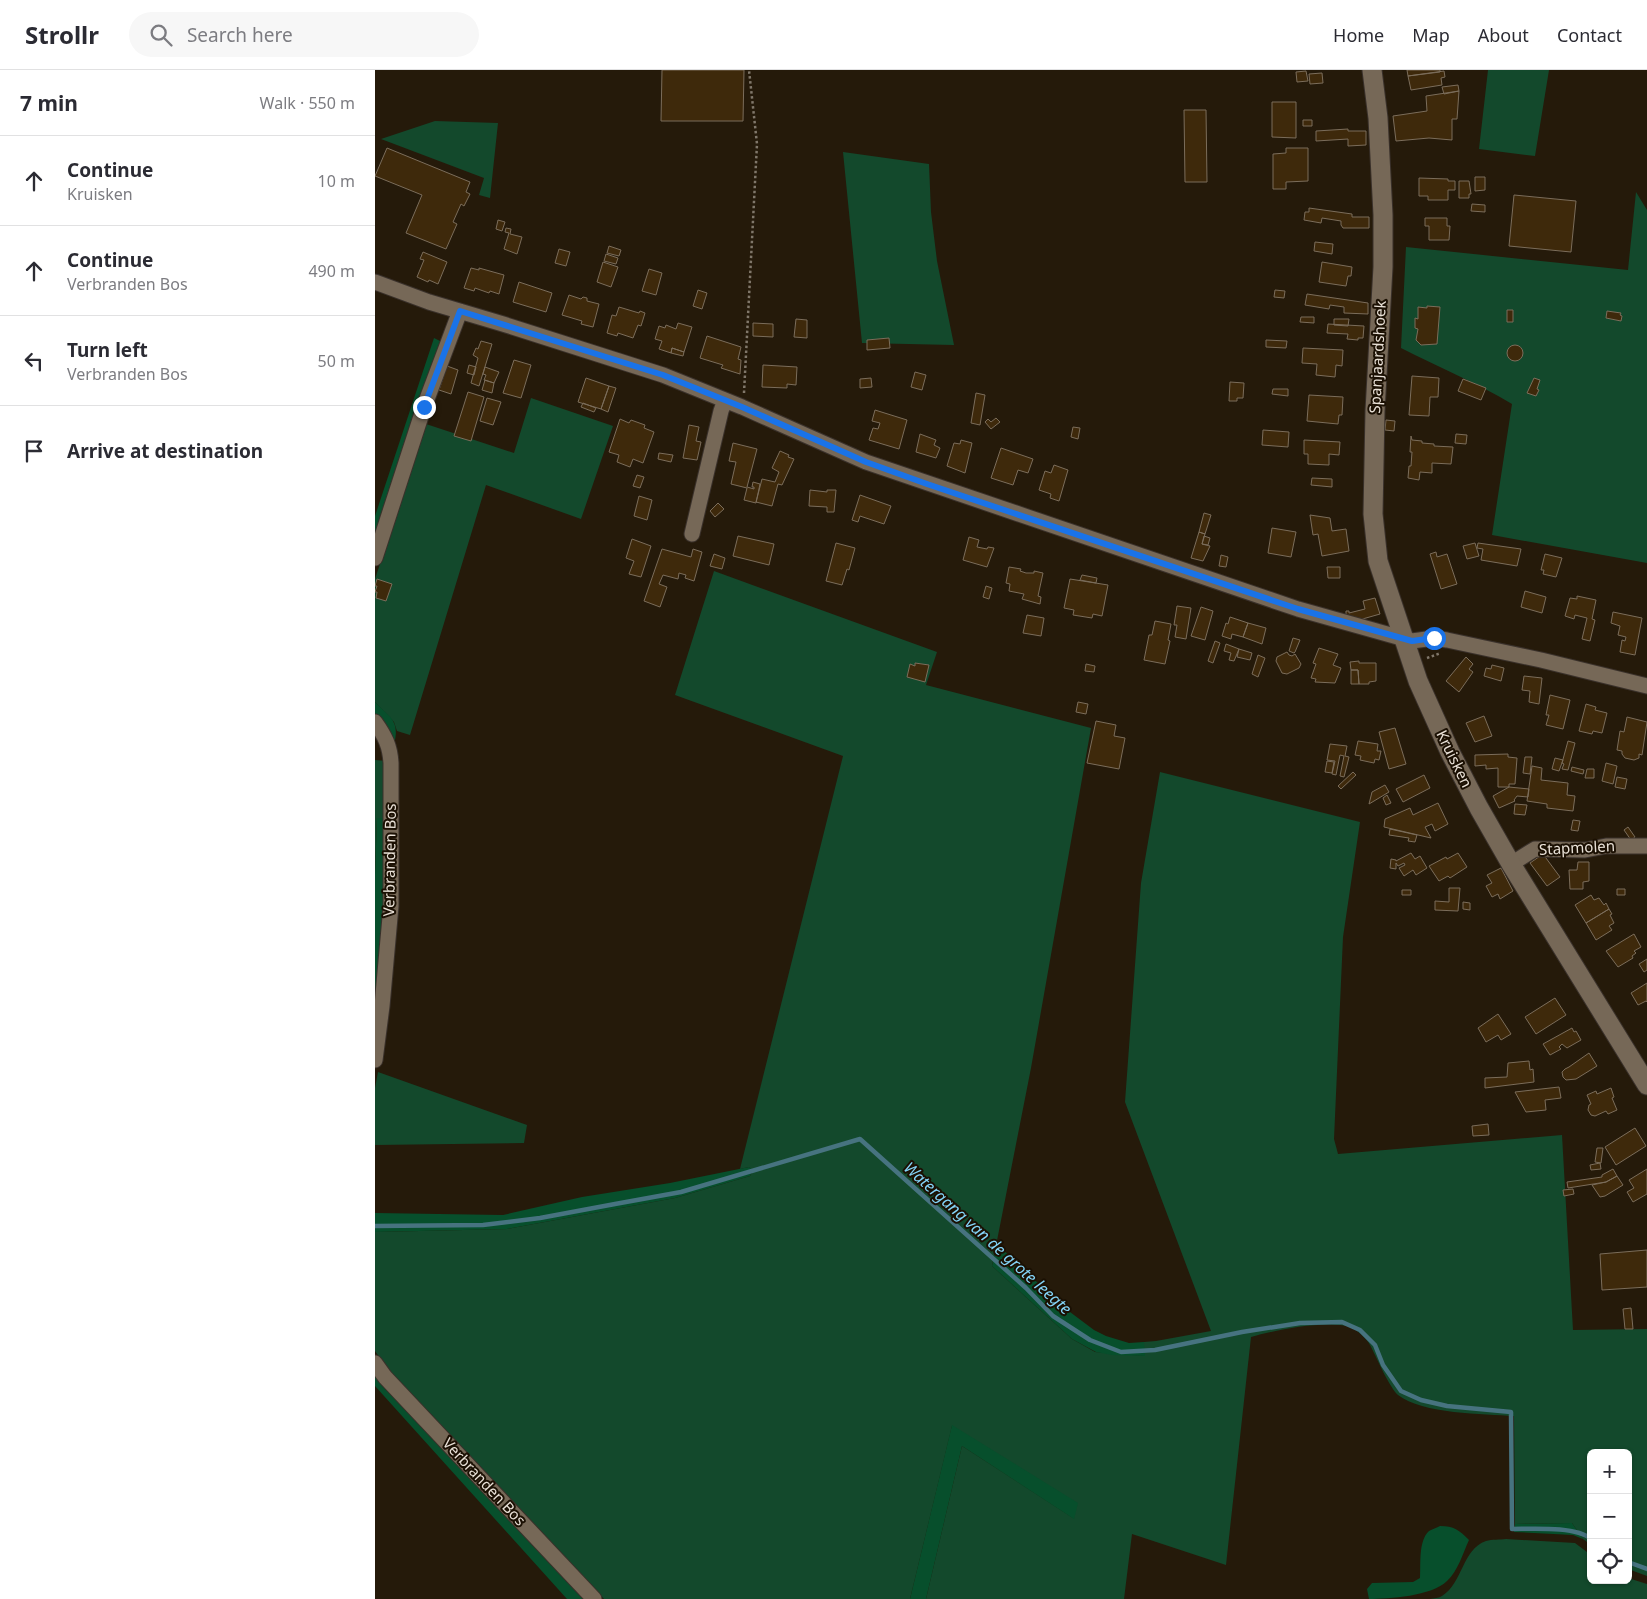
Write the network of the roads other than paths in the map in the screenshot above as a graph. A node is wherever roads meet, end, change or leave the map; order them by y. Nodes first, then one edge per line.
1 (1372, 70) edge
2 (375, 282) edge
3 (460, 311) junction
4 (725, 400) junction
5 (692, 534) dead end
6 (375, 558) edge
7 (1404, 640) junction
8 (1647, 686) edge
9 (375, 722) edge
10 (1647, 846) edge
11 (1511, 864) junction
12 (375, 1060) edge
13 (1647, 1085) edge
14 (375, 1363) edge
15 (594, 1599) edge

1 - 7 street, Spanjaardshoek
2 - 3 street
3 - 4 street
3 - 6 street
4 - 5 street
4 - 7 street
7 - 8 street
7 - 11 street, Kruisken
9 - 12 street, Verbranden Bos
10 - 11 street, Stapmolen
11 - 13 street, Kruisken
14 - 15 street, Verbranden Bos

